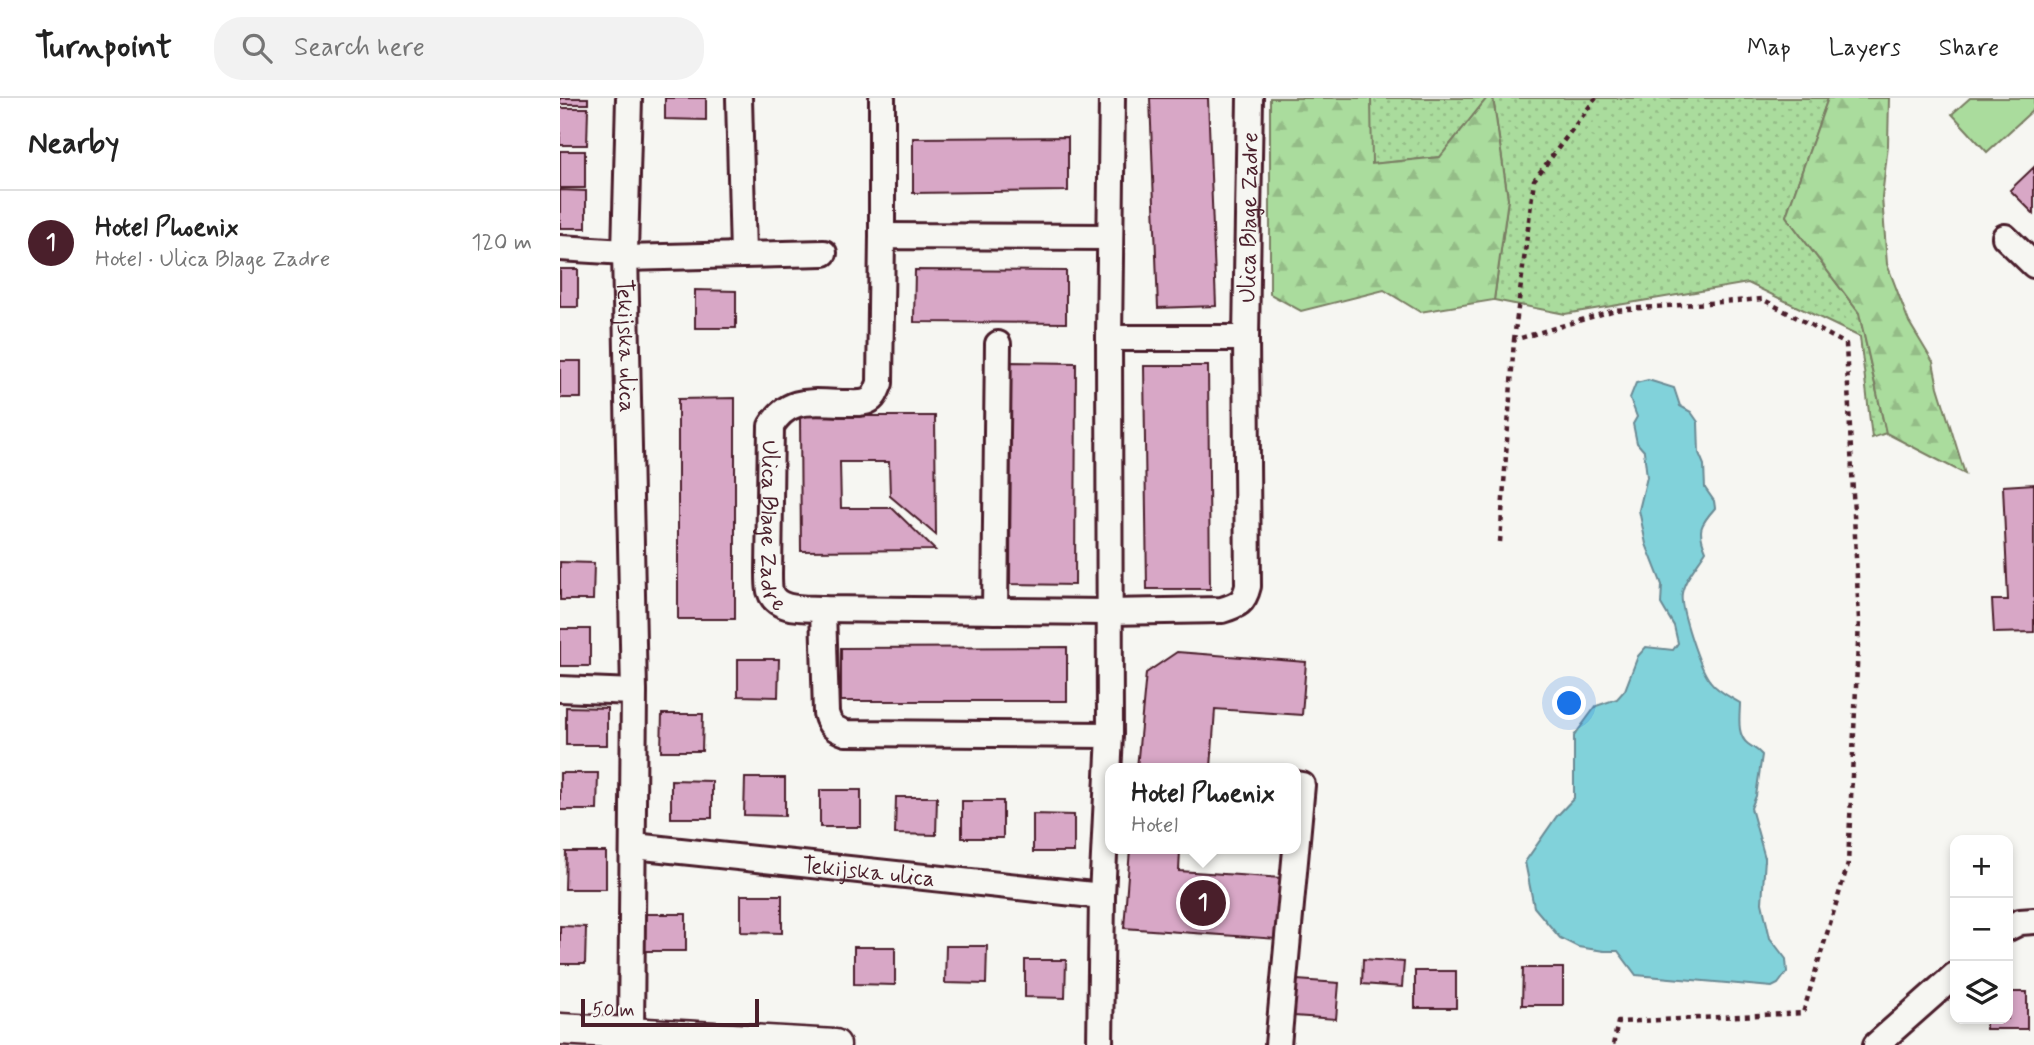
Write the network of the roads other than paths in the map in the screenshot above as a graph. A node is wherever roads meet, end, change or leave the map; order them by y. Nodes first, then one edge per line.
1 (629, 98) edge
2 (739, 98) edge
3 (882, 98) edge
4 (1112, 98) edge
5 (1250, 98) edge
6 (881, 236) junction
7 (1109, 237) junction
8 (2005, 237) dead end
9 (560, 248) edge
10 (824, 253) dead end
11 (625, 255) junction
12 (743, 255) junction
13 (2034, 265) edge
14 (1108, 338) junction
15 (1246, 338) junction
16 (998, 344) dead end
17 (823, 609) junction
18 (995, 611) junction
19 (1108, 612) junction
20 (560, 689) edge
21 (634, 692) junction
22 (1110, 735) junction
23 (1109, 763) edge
24 (1105, 836) edge
25 (634, 846) junction
26 (1296, 854) edge
27 (1102, 896) junction
28 (2034, 921) edge
29 (2013, 926) edge
30 (1950, 979) edge
31 (560, 1029) edge
32 (631, 1033) junction
33 (835, 1045) edge
34 (1100, 1045) edge
35 (1278, 1045) edge
36 (1875, 1045) edge

1 - 11 street, Tekijska ulica
2 - 12 street
3 - 6 street, Ulica Blage Zadre
4 - 7 street
5 - 15 street, Ulica Blage Zadre
6 - 7 street
6 - 17 street, Ulica Blage Zadre
7 - 14 street
8 - 13 street
9 - 11 street, Tekijska ulica
10 - 12 street
11 - 12 street
11 - 21 street, Tekijska ulica
14 - 15 street, Ulica Blage Zadre
14 - 19 street
15 - 19 street, Ulica Blage Zadre
16 - 18 street
17 - 18 street, Ulica Blage Zadre
17 - 22 street, Ulica Blage Zadre
18 - 19 street, Ulica Blage Zadre
19 - 22 street
20 - 21 street
21 - 25 street, Tekijska ulica
22 - 23 street
24 - 27 street
25 - 27 street, Tekijska ulica
25 - 32 street, Tekijska ulica
26 - 35 street
27 - 34 street
28 - 29 street
30 - 36 street
31 - 32 main road
32 - 33 main road

